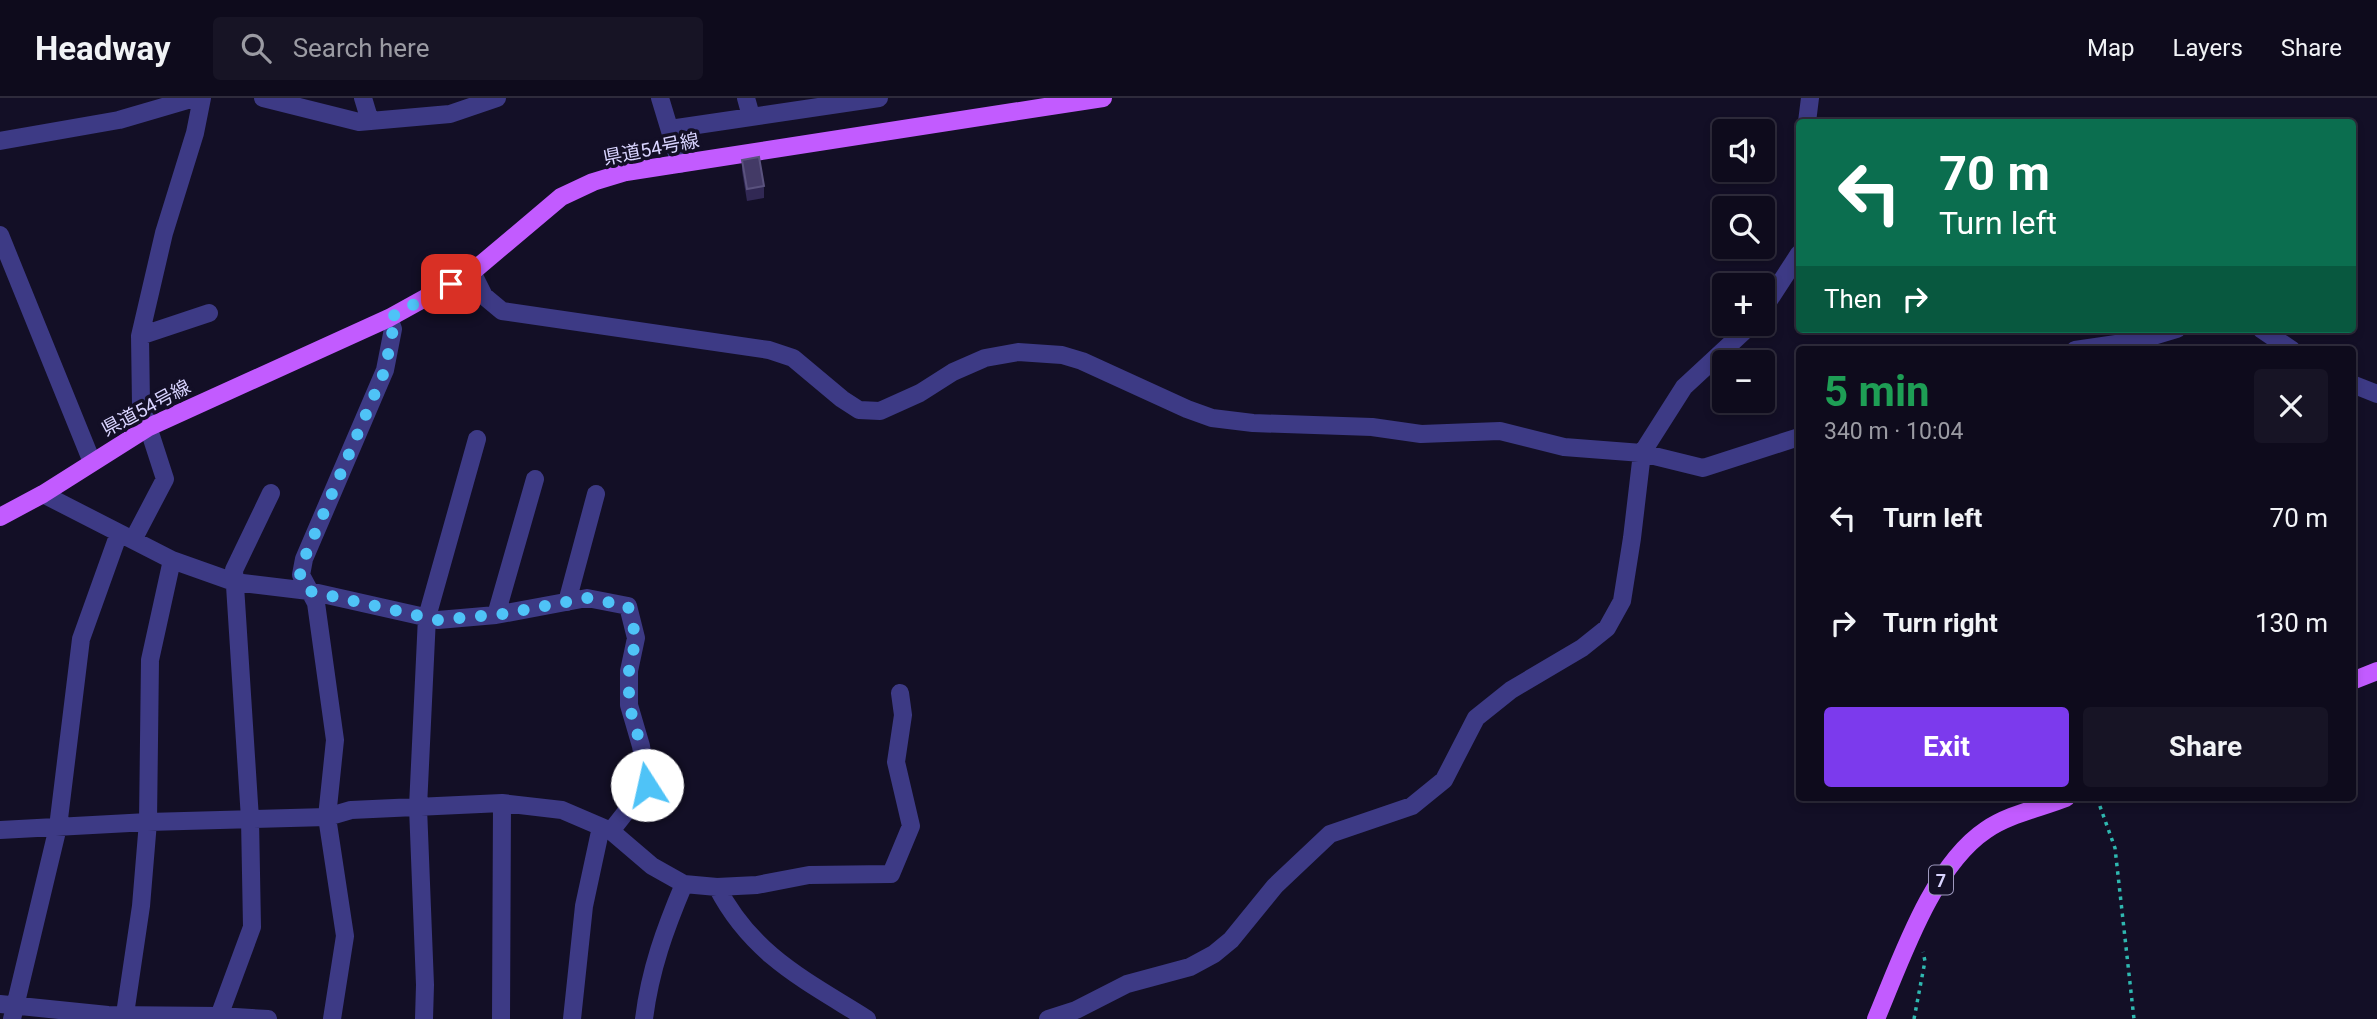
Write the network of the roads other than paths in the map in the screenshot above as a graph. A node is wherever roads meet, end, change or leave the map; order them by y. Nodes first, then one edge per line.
1 (194, 98) edge
2 (202, 98) edge
3 (263, 98) edge
4 (363, 98) edge
5 (496, 98) edge
6 (660, 98) edge
7 (746, 98) edge
8 (878, 98) edge
9 (1103, 98) edge
10 (1810, 98) edge
11 (831, 102) edge
12 (751, 116) junction
13 (1807, 119) edge
14 (370, 121) junction
15 (670, 129) junction
16 (0, 141) edge
17 (680, 164) junction
18 (0, 235) edge
19 (1796, 259) edge
20 (471, 272) junction
21 (1775, 291) edge
22 (209, 313) dead end
23 (389, 318) junction
24 (2164, 333) edge
25 (2268, 333) edge
26 (141, 336) junction
27 (1739, 336) edge
28 (2103, 346) edge
29 (2286, 346) edge
30 (2356, 386) edge
31 (2377, 394) edge
32 (149, 427) junction
33 (1796, 438) edge
34 (477, 439) dead end
35 (1642, 453) junction
36 (92, 462) junction
37 (536, 480) dead end
38 (271, 493) dead end
39 (43, 494) junction
40 (596, 494) dead end
41 (0, 517) edge
42 (126, 536) junction
43 (172, 560) junction
44 (234, 582) junction
45 (309, 591) junction
46 (567, 602) junction
47 (496, 615) junction
48 (427, 617) junction
49 (2377, 671) edge
50 (2356, 679) edge
51 (900, 694) dead end
52 (2058, 801) edge
53 (502, 803) junction
54 (418, 807) junction
55 (327, 817) junction
56 (250, 819) junction
57 (148, 822) junction
58 (58, 827) junction
59 (606, 829) junction
60 (0, 830) edge
61 (684, 884) junction
62 (717, 887) junction
63 (9, 1009) edge
64 (113, 1016) edge
65 (218, 1017) edge
66 (268, 1019) edge
67 (332, 1019) edge
68 (424, 1019) edge
69 (501, 1019) edge
70 (572, 1019) edge
71 (644, 1019) edge
72 (867, 1019) edge
73 (1048, 1019) edge
74 (1876, 1019) edge

1 - 16 street
2 - 26 street
3 - 14 street
4 - 14 street
5 - 14 street
6 - 15 street
7 - 12 street
8 - 11 street
9 - 17 main road, 県道54号線
10 - 13 street
11 - 12 street
12 - 15 street
15 - 17 street
17 - 20 main road, 県道54号線
18 - 36 street
19 - 21 street
20 - 23 main road, 県道54号線
20 - 35 street
22 - 26 street
23 - 32 main road, 県道54号線
23 - 45 street
24 - 28 street
25 - 29 street
26 - 32 street
27 - 35 street
30 - 31 street
32 - 36 main road, 県道54号線
32 - 42 street
33 - 35 street
34 - 48 street
35 - 73 street
36 - 39 main road, 県道54号線
37 - 47 street
38 - 44 street
39 - 41 main road, 県道54号線
39 - 42 street
40 - 46 street
42 - 43 street
42 - 58 street
43 - 44 street
43 - 57 street
44 - 45 street
44 - 56 street
45 - 48 street
45 - 55 street
46 - 47 street
46 - 59 street
47 - 48 street
48 - 54 street
49 - 50 main road
51 - 62 street
52 - 74 main road, 7
53 - 54 street
53 - 59 street
53 - 69 street
54 - 55 street
54 - 68 street
55 - 56 street
55 - 67 street
56 - 57 street
56 - 65 street
57 - 58 street
57 - 64 street
58 - 60 street
58 - 63 street
59 - 61 street
59 - 70 street
61 - 62 street
61 - 71 street
62 - 72 street
63 - 64 street
64 - 65 street
65 - 66 street

